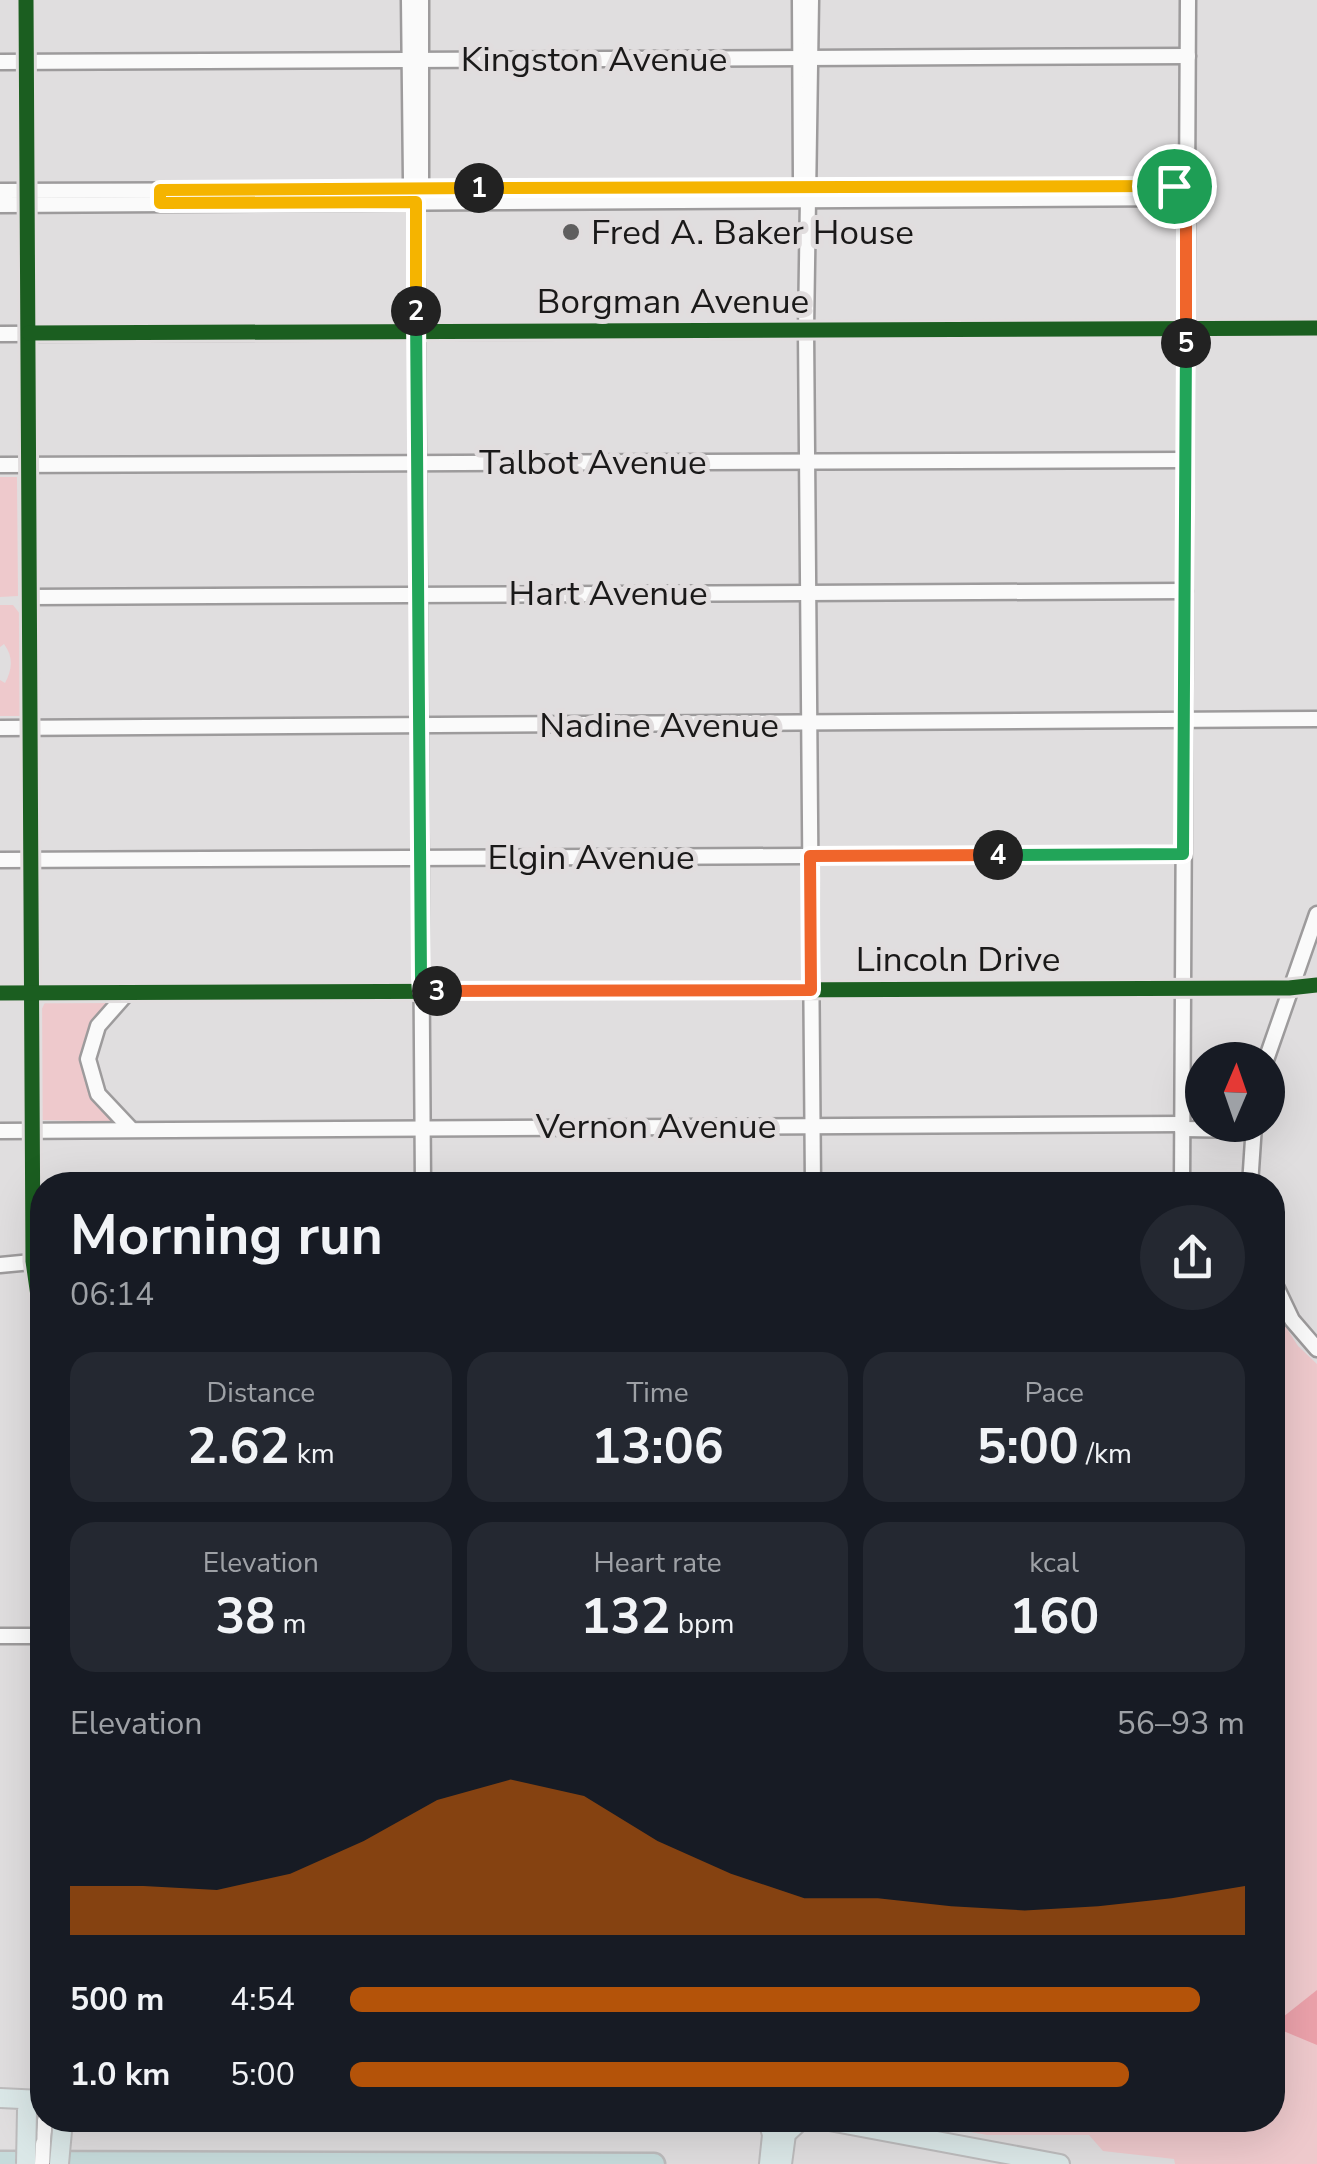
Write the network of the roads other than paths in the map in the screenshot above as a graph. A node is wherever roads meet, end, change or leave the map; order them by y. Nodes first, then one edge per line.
1 (26, 0) edge
2 (410, 0) edge
3 (421, 0) edge
4 (800, 0) edge
5 (811, 0) edge
6 (1188, 0) edge
7 (1188, 56) junction
8 (806, 58) junction
9 (415, 60) junction
10 (0, 62) edge
11 (26, 62) junction
12 (0, 191) edge
13 (1187, 192) junction
14 (416, 195) junction
15 (807, 195) junction
16 (27, 198) junction
17 (0, 205) edge
18 (1186, 328) junction
19 (1317, 328) edge
20 (806, 330) junction
21 (416, 331) junction
22 (0, 334) edge
23 (29, 334) junction
24 (1186, 460) junction
25 (808, 461) junction
26 (418, 463) junction
27 (30, 464) junction
28 (0, 465) edge
29 (1185, 591) junction
30 (809, 593) junction
31 (419, 594) junction
32 (30, 597) junction
33 (1317, 719) edge
34 (1184, 723) junction
35 (810, 725) junction
36 (420, 726) junction
37 (0, 728) edge
38 (32, 728) junction
39 (1183, 854) junction
40 (810, 856) junction
41 (420, 858) junction
42 (0, 860) edge
43 (32, 860) junction
44 (1317, 914) edge
45 (1301, 961) junction
46 (1317, 984) edge
47 (1183, 988) junction
48 (1289, 988) junction
49 (811, 990) junction
50 (422, 991) junction
51 (33, 992) junction
52 (128, 992) junction
53 (0, 993) edge
54 (1272, 1042) edge
55 (812, 1125) junction
56 (423, 1127) junction
57 (1182, 1127) junction
58 (33, 1128) junction
59 (130, 1128) junction
60 (0, 1131) edge
61 (1252, 1142) edge
62 (35, 1172) edge
63 (423, 1172) edge
64 (813, 1172) edge
65 (1182, 1172) edge
66 (1251, 1172) edge
67 (30, 1262) edge
68 (0, 1265) edge
69 (1285, 1305) edge
70 (1317, 1349) edge
71 (0, 1636) edge
72 (30, 1636) edge
73 (22, 2101) edge
74 (44, 2132) edge
75 (61, 2132) edge
76 (768, 2132) edge
77 (790, 2132) edge
78 (888, 2132) edge
79 (0, 2162) edge
80 (26, 2164) edge
81 (42, 2164) edge
82 (58, 2164) edge
83 (654, 2164) edge
84 (769, 2164) edge
85 (782, 2164) edge
86 (1060, 2164) edge

1 - 11 street
2 - 9 street
3 - 9 street
4 - 8 street
5 - 8 street
6 - 7 street
7 - 8 street, Kingston Avenue
7 - 13 street
8 - 9 street, Kingston Avenue
8 - 15 street
9 - 11 street, Kingston Avenue
9 - 14 street
10 - 11 street, Kingston Avenue
11 - 16 street
12 - 16 street
13 - 15 street
13 - 18 street
14 - 15 street
14 - 16 street
14 - 21 street
15 - 20 street
16 - 17 street
16 - 23 street
18 - 19 street, Borgman Avenue
18 - 20 street, Borgman Avenue
18 - 24 street
20 - 21 street, Borgman Avenue
20 - 25 street
21 - 23 street, Borgman Avenue
21 - 26 street
22 - 23 street, Borgman Avenue
23 - 27 street
24 - 25 street, Talbot Avenue
24 - 29 street
25 - 26 street, Talbot Avenue
25 - 30 street
26 - 27 street, Talbot Avenue
26 - 31 street
27 - 28 street, Talbot Avenue
27 - 32 street
29 - 30 street, Hart Avenue
29 - 34 street
30 - 31 street, Hart Avenue
30 - 35 street
31 - 32 street, Hart Avenue
31 - 36 street
32 - 38 street
33 - 34 street, Nadine Avenue
34 - 35 street, Nadine Avenue
34 - 39 street
35 - 36 street, Nadine Avenue
35 - 40 street
36 - 38 street, Nadine Avenue
36 - 41 street
37 - 38 street, Nadine Avenue
38 - 43 street
39 - 40 street, Elgin Avenue
39 - 47 street
40 - 41 street, Elgin Avenue
40 - 49 street
41 - 43 street, Elgin Avenue
41 - 50 street
42 - 43 street, Elgin Avenue
43 - 51 street
44 - 45 street
45 - 46 street
45 - 48 street
46 - 48 street, Lincoln Drive
47 - 48 street, Lincoln Drive
47 - 49 street, Lincoln Drive
47 - 57 street
48 - 54 street
49 - 50 street, Lincoln Drive
49 - 55 street
50 - 52 street, Lincoln Drive
50 - 56 street
51 - 52 street, Lincoln Drive
51 - 53 street, Lincoln Drive
51 - 58 street
52 - 59 street
55 - 56 street, Vernon Avenue
55 - 57 street, Vernon Avenue
55 - 64 street
56 - 59 street, Vernon Avenue
56 - 63 street
57 - 65 street
58 - 59 street, Vernon Avenue
58 - 60 street, Vernon Avenue
58 - 62 street
61 - 66 street
67 - 68 street
69 - 70 street
71 - 72 street
73 - 80 main road, bridge
74 - 81 street, bridge
75 - 82 main road, bridge
76 - 84 main road
77 - 85 main road
78 - 86 main road
79 - 83 highway

